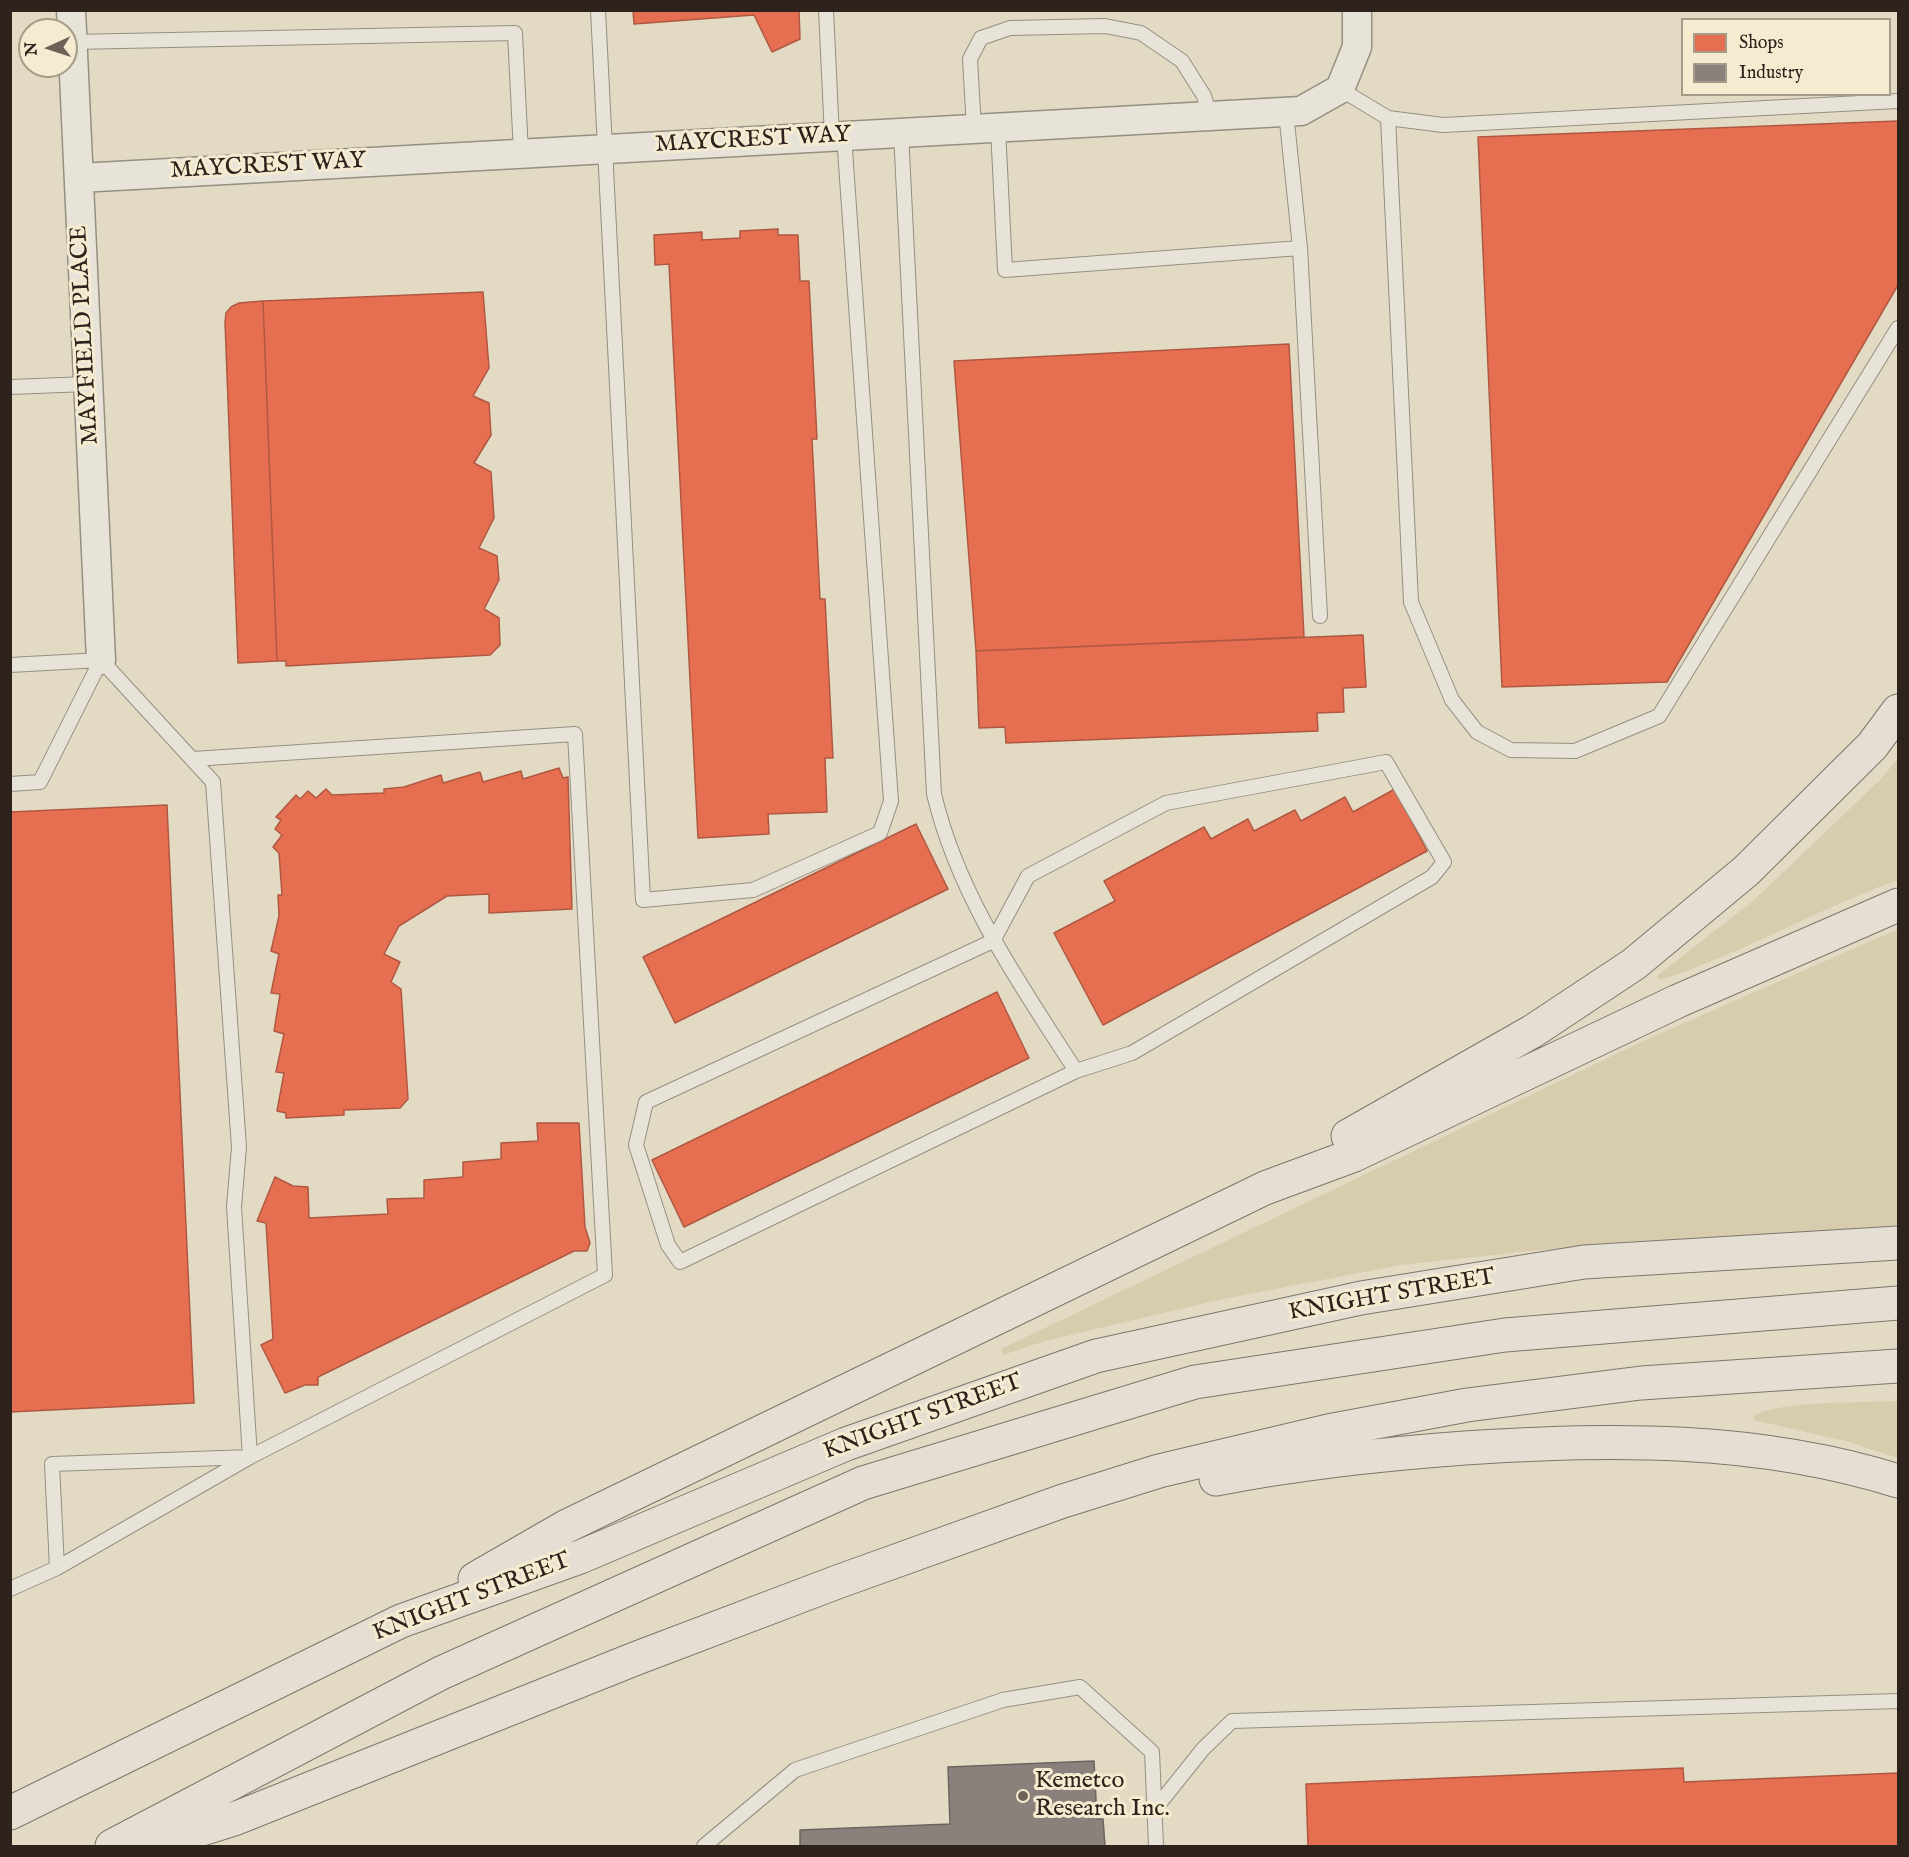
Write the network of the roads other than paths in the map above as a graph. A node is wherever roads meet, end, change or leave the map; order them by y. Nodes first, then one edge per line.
1 (598, 10) edge
2 (826, 10) edge
3 (1357, 10) edge
4 (78, 42) edge
5 (74, 78) edge
6 (1340, 89) junction
7 (1899, 101) edge
8 (1286, 112) junction
9 (1210, 117) junction
10 (1388, 118) junction
11 (986, 128) junction
12 (901, 133) junction
13 (838, 136) junction
14 (604, 149) junction
15 (521, 153) junction
16 (79, 178) junction
17 (1300, 248) junction
18 (1899, 328) edge
19 (88, 384) junction
20 (10, 387) edge
21 (1320, 616) dead end
22 (101, 660) junction
23 (10, 665) edge
24 (1899, 711) edge
25 (193, 759) junction
26 (10, 784) edge
27 (1899, 905) edge
28 (993, 941) junction
29 (1076, 1071) junction
30 (1265, 1188) junction
31 (1899, 1243) edge
32 (1899, 1303) edge
33 (1899, 1366) edge
34 (250, 1457) junction
35 (1899, 1481) edge
36 (1063, 1501) junction
37 (57, 1568) junction
38 (10, 1589) edge
39 (401, 1621) junction
40 (1899, 1701) edge
41 (1155, 1809) junction
42 (10, 1813) edge
43 (112, 1846) edge
44 (147, 1846) edge
45 (704, 1846) edge
46 (1156, 1846) edge

1 - 14 lane
2 - 13 lane
3 - 6 street
4 - 15 lane
5 - 16 street, MAYFIELD PLACE
6 - 8 street, MAYCREST WAY
6 - 10 lane
7 - 10 lane
8 - 9 street, MAYCREST WAY
8 - 17 lane
9 - 11 street, MAYCREST WAY
9 - 11 lane
10 - 18 lane
11 - 12 street, MAYCREST WAY
11 - 17 lane
12 - 13 street, MAYCREST WAY
12 - 28 lane
13 - 14 street, MAYCREST WAY
13 - 14 lane
14 - 15 street, MAYCREST WAY
15 - 16 street, MAYCREST WAY
16 - 19 street, MAYFIELD PLACE
17 - 21 lane
19 - 20 lane
19 - 22 street, MAYFIELD PLACE
22 - 23 lane
22 - 25 lane
22 - 26 lane
24 - 30 highway
25 - 34 lane
25 - 34 lane
27 - 30 highway
28 - 29 lane
28 - 29 lane
28 - 29 lane
30 - 39 highway
31 - 39 highway, KNIGHT STREET
32 - 43 highway, KNIGHT STREET
33 - 36 highway
34 - 37 lane
34 - 37 lane
35 - 36 highway
36 - 44 highway
37 - 38 lane
39 - 42 highway, KNIGHT STREET
40 - 41 lane
41 - 45 lane
41 - 46 lane

